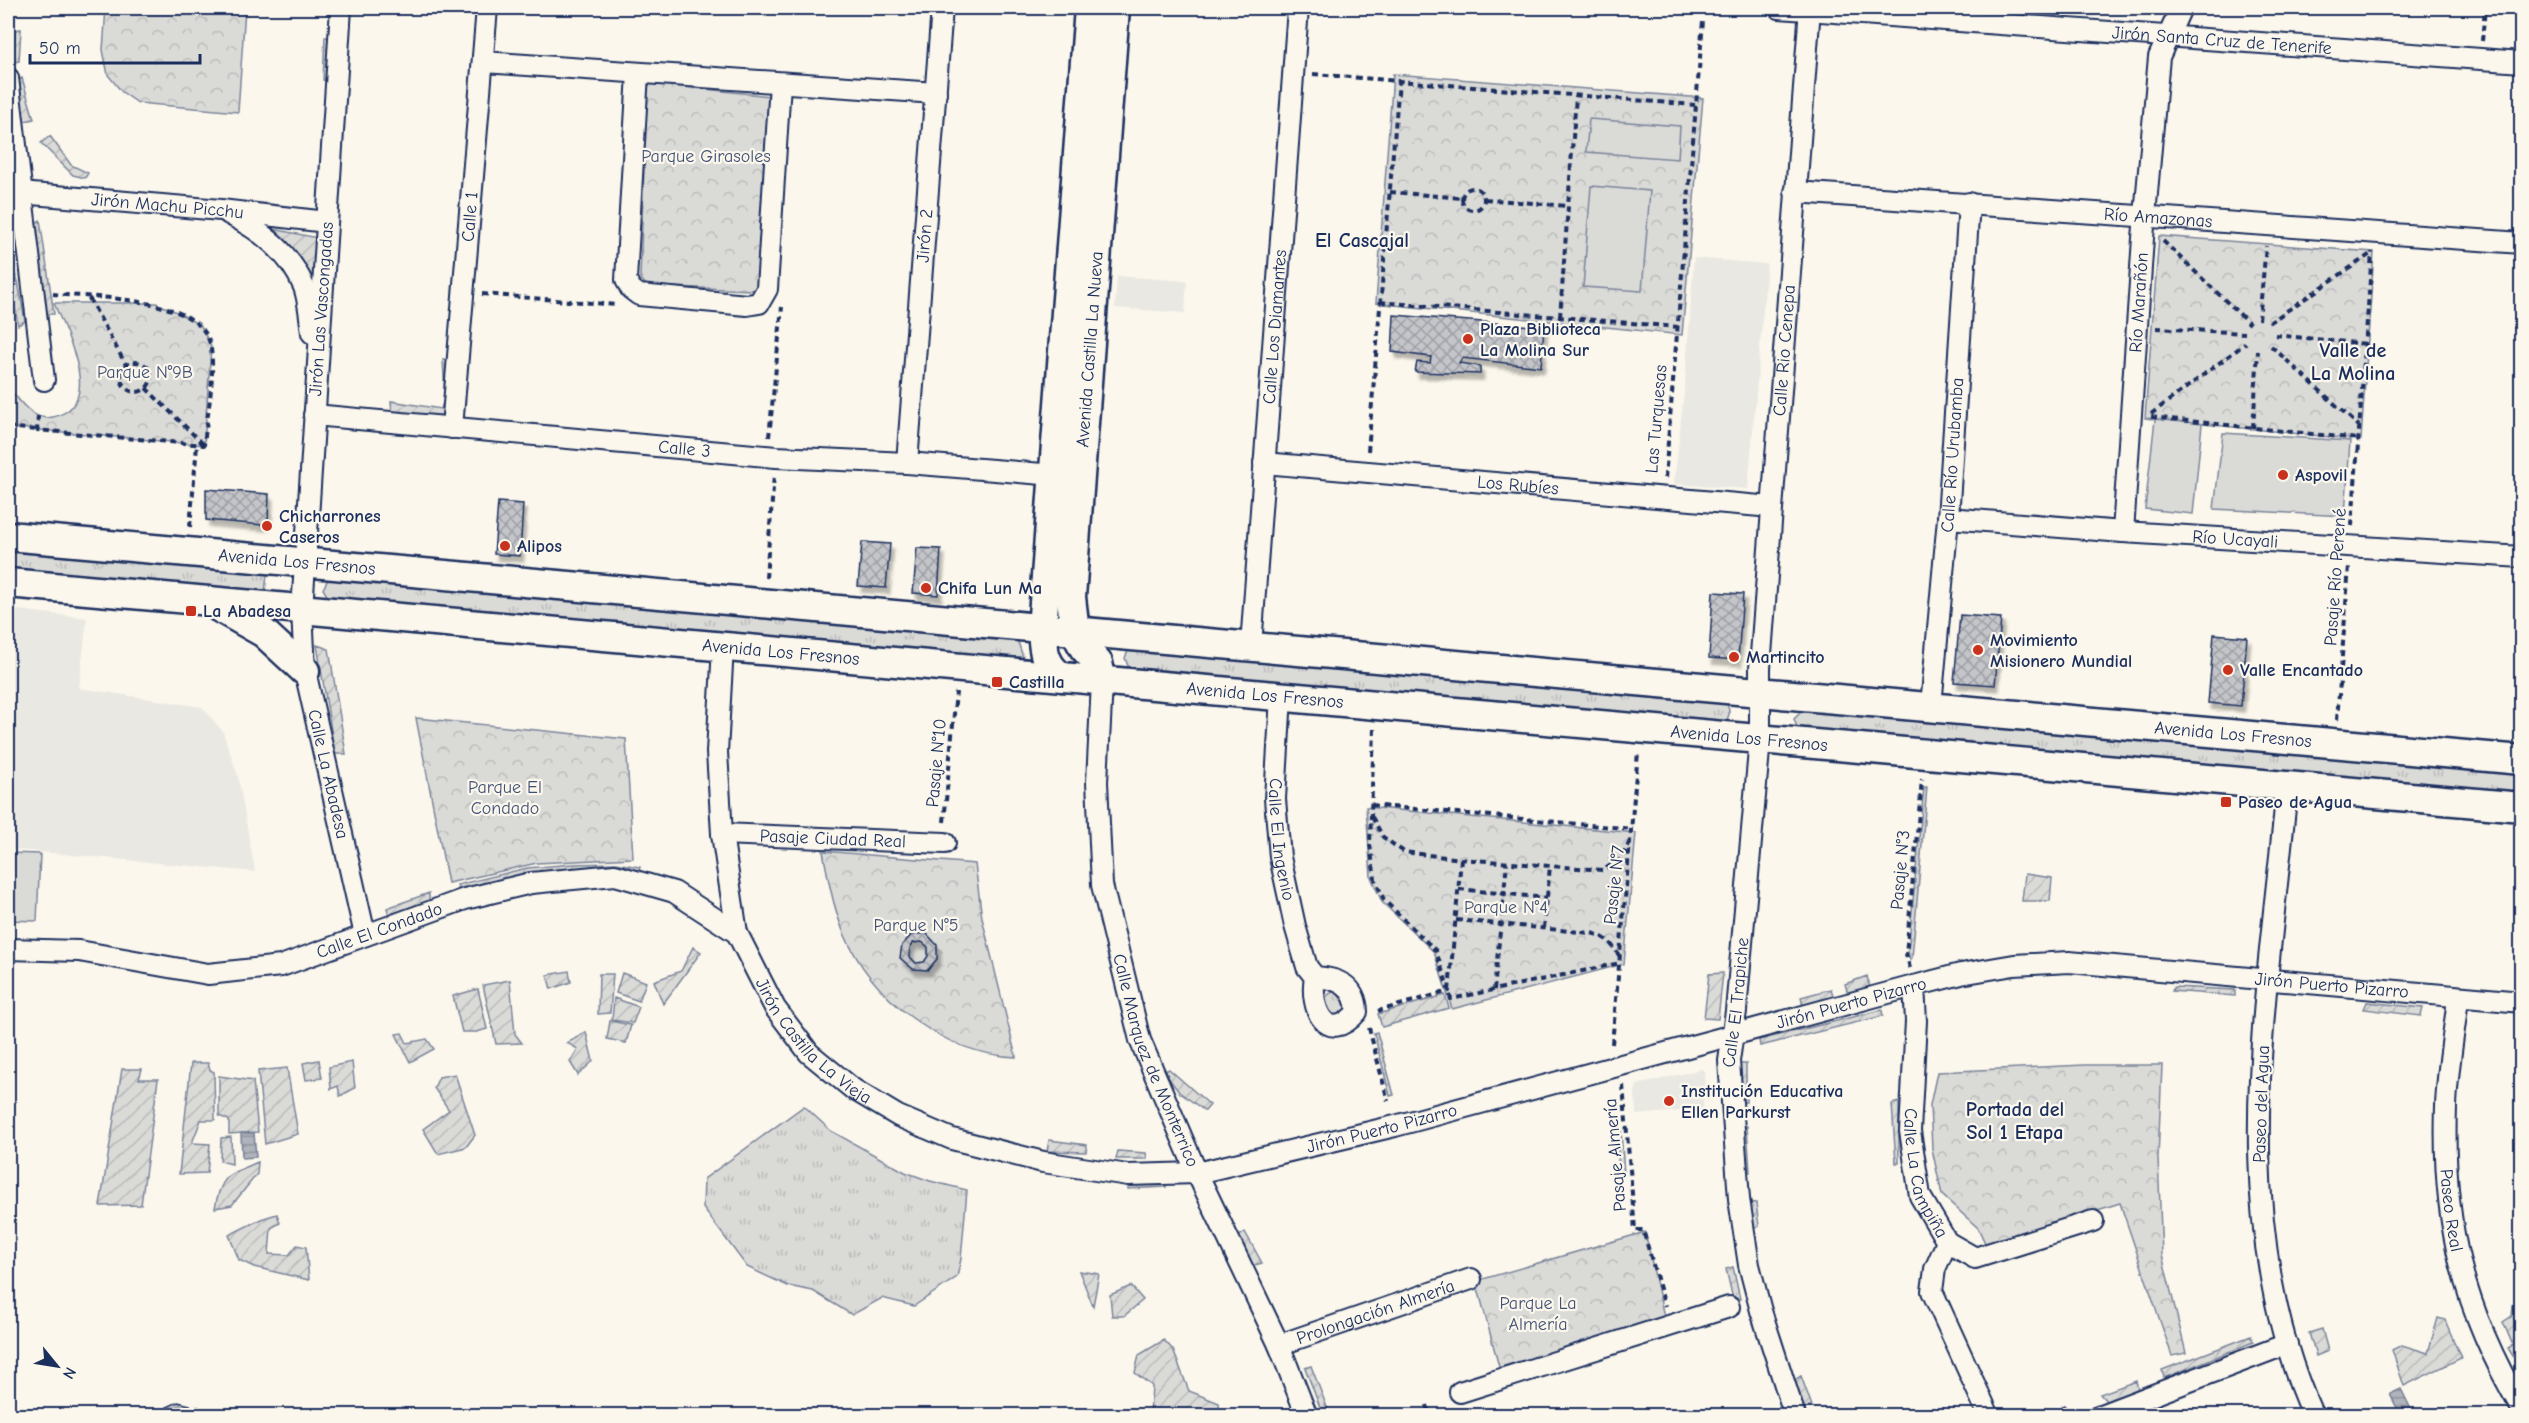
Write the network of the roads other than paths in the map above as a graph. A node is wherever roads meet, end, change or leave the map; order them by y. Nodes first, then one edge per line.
1 (341, 8) edge
2 (487, 8) edge
3 (942, 8) edge
4 (1089, 8) edge
5 (1116, 8) edge
6 (1299, 8) edge
7 (1779, 8) edge
8 (2181, 8) edge
9 (1810, 9) edge
10 (2169, 36) junction
11 (483, 62) junction
12 (2522, 62) edge
13 (638, 73) junction
14 (8, 78) edge
15 (780, 83) junction
16 (936, 93) junction
17 (1796, 192) junction
18 (14, 193) edge
19 (1970, 203) junction
20 (221, 210) junction
21 (2154, 218) junction
22 (327, 222) junction
23 (2522, 243) edge
24 (318, 362) junction
25 (44, 380) dead end
26 (314, 415) junction
27 (452, 428) junction
28 (907, 463) junction
29 (1264, 463) junction
30 (1054, 475) junction
31 (1772, 507) junction
32 (1948, 518) junction
33 (2123, 532) junction
34 (8, 536) edge
35 (2522, 557) edge
36 (304, 563) junction
37 (8, 583) edge
38 (202, 600) junction
39 (302, 610) junction
40 (1042, 629) junction
41 (1075, 632) junction
42 (1251, 646) junction
43 (723, 647) junction
44 (305, 671) junction
45 (1062, 677) junction
46 (1102, 682) junction
47 (1759, 692) junction
48 (1281, 696) junction
49 (1931, 706) junction
50 (1760, 739) junction
51 (2522, 760) edge
52 (2287, 787) junction
53 (2522, 807) edge
54 (722, 834) junction
55 (944, 834) road end
56 (737, 933) junction
57 (365, 935) junction
58 (8, 949) edge
59 (1315, 977) dead end
60 (2268, 980) junction
61 (1914, 986) junction
62 (2458, 998) junction
63 (2522, 1002) edge
64 (1733, 1035) junction
65 (1197, 1173) junction
66 (2092, 1221) dead end
67 (1947, 1242) junction
68 (1471, 1279) dead end
69 (1729, 1307) dead end
70 (2287, 1344) junction
71 (1279, 1345) junction
72 (1460, 1392) dead end
73 (2522, 1408) edge
74 (1307, 1416) edge
75 (1795, 1416) edge
76 (1989, 1416) edge
77 (2098, 1416) edge
78 (2313, 1416) edge

1 - 22 street, Jirón Las Vascongadas
2 - 11 street, Calle 1
3 - 16 street, Jirón 2
4 - 30 main road, Avenida Castilla La Nueva
5 - 41 main road, Avenida Castilla La Nueva
6 - 29 street, Calle Los Diamantes
7 - 9 street, Jirón Santa Cruz de Tenerife
8 - 10 street, Río Marañón
9 - 10 street, Jirón Santa Cruz de Tenerife
9 - 17 street, Calle Rio Cenepa
10 - 12 street, Jirón Santa Cruz de Tenerife
10 - 21 street, Río Marañón
11 - 13 street
11 - 27 street, Calle 1
13 - 15 street
13 - 15 street
14 - 18 street
15 - 16 street
16 - 28 street, Jirón 2
17 - 19 street, Río Amazonas
17 - 31 street, Calle Rio Cenepa
18 - 20 street, Jirón Machu Picchu
18 - 25 street
19 - 21 street, Río Amazonas
19 - 32 street, Calle Río Urubamba
20 - 22 street, Jirón Machu Picchu
20 - 24 street
21 - 23 street, Río Amazonas
21 - 33 street, Río Marañón
22 - 24 street, Jirón Las Vascongadas
24 - 26 street, Jirón Las Vascongadas
26 - 27 street, Calle 3
26 - 36 street, Jirón Las Vascongadas
27 - 28 street, Calle 3
28 - 30 street, Calle 3
29 - 31 street, Los Rubíes
29 - 42 street, Calle Los Diamantes
30 - 40 main road, Avenida Castilla La Nueva
31 - 47 street, Calle Rio Cenepa
32 - 33 street, Río Ucayali
32 - 49 street, Calle Río Urubamba
33 - 35 street, Río Ucayali
34 - 36 main road, Avenida Los Fresnos
36 - 39 street, Jirón Las Vascongadas
36 - 40 main road, Avenida Los Fresnos
37 - 38 main road, Avenida Los Fresnos
38 - 39 main road, Avenida Los Fresnos
38 - 44 main road
39 - 43 main road, Avenida Los Fresnos
39 - 44 street, Calle La Abadesa
40 - 41 main road, Avenida Los Fresnos
40 - 45 main road, Avenida Castilla La Nueva
41 - 42 main road, Avenida Los Fresnos
41 - 46 main road, Avenida Castilla La Nueva
42 - 47 main road, Avenida Los Fresnos
43 - 45 main road, Avenida Los Fresnos
43 - 54 street, Jirón Castilla La Vieja
44 - 57 street, Calle La Abadesa
45 - 46 main road, Avenida Los Fresnos
46 - 48 main road, Avenida Los Fresnos
46 - 65 street, Calle Marquez de Monterrico
47 - 49 main road, Avenida Los Fresnos
47 - 50 street, Calle El Trapiche
48 - 50 main road, Avenida Los Fresnos
48 - 59 street, Calle El Ingenio
49 - 51 main road, Avenida Los Fresnos
50 - 52 main road, Avenida Los Fresnos
50 - 64 street, Calle El Trapiche
52 - 53 main road, Avenida Los Fresnos
52 - 60 street, Paseo del Agua
54 - 55 street, Pasaje Ciudad Real
54 - 56 street, Jirón Castilla La Vieja
56 - 57 street, Calle El Condado
56 - 65 street, Jirón Castilla La Vieja
57 - 58 street, Calle El Condado
60 - 61 street, Jirón Puerto Pizarro
60 - 62 street, Jirón Puerto Pizarro
60 - 70 street, Paseo del Agua
61 - 64 street, Jirón Puerto Pizarro
61 - 67 street, Calle La Campiña
62 - 63 street, Jirón Puerto Pizarro
62 - 73 street, Paseo Real
64 - 65 street, Jirón Puerto Pizarro
64 - 75 street, Calle El Trapiche
65 - 71 street, Calle Marquez de Monterrico
66 - 67 street
67 - 76 street, Calle La Campiña
68 - 71 street, Prolongación Almería
69 - 72 street
70 - 77 street
70 - 78 street, Paseo del Agua
71 - 74 street, Calle Marquez de Monterrico

